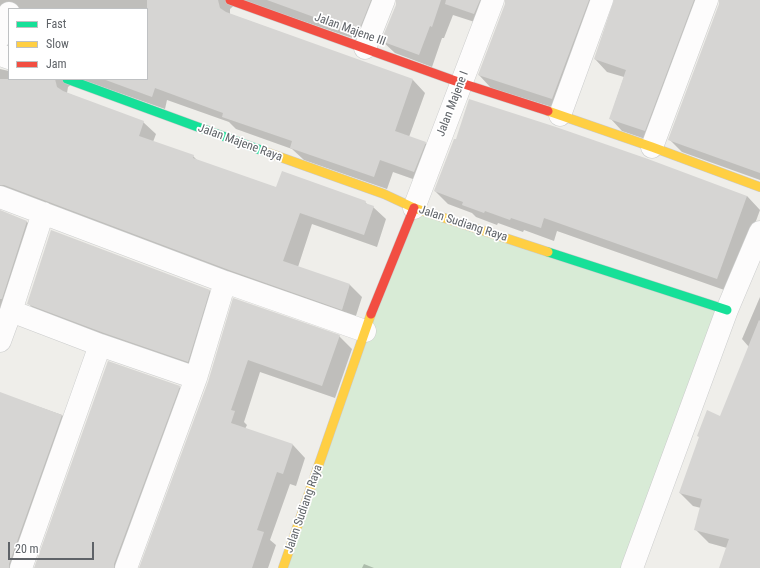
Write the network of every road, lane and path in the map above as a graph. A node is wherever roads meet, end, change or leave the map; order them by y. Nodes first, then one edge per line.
1 (230, 0) edge
2 (384, 0) edge
3 (493, 0) edge
4 (602, 0) edge
5 (707, 0) edge
6 (8, 16) edge
7 (0, 37) edge
8 (365, 48) junction
9 (70, 80) edge
10 (461, 83) junction
11 (560, 115) junction
12 (652, 147) junction
13 (760, 187) edge
14 (0, 197) edge
15 (414, 208) junction
16 (43, 213) junction
17 (760, 232) edge
18 (225, 282) junction
19 (727, 310) junction
20 (11, 311) junction
21 (365, 331) junction
22 (0, 341) edge
23 (100, 345) junction
24 (196, 378) junction
25 (20, 568) edge
26 (126, 568) edge
27 (283, 568) edge
28 (632, 568) edge

1 - 8 street, Jalan Majene III
2 - 8 street
3 - 10 street, Jalan Majene I
4 - 11 street
5 - 12 street
6 - 7 street
8 - 10 street, Jalan Majene III
9 - 15 street, Jalan Majene Raya
10 - 11 street, Jalan Majene III
10 - 15 street, Jalan Majene I
11 - 12 street, Jalan Majene III
12 - 13 street, Jalan Majene III
14 - 16 street
15 - 19 street, Jalan Sudiang Raya
15 - 21 street, Jalan Sudiang Raya
16 - 18 street
16 - 20 street
17 - 19 street
18 - 21 street
18 - 24 street
19 - 28 street
20 - 22 street
20 - 23 street
21 - 27 street, Jalan Sudiang Raya
23 - 24 street
23 - 25 street
24 - 26 street

